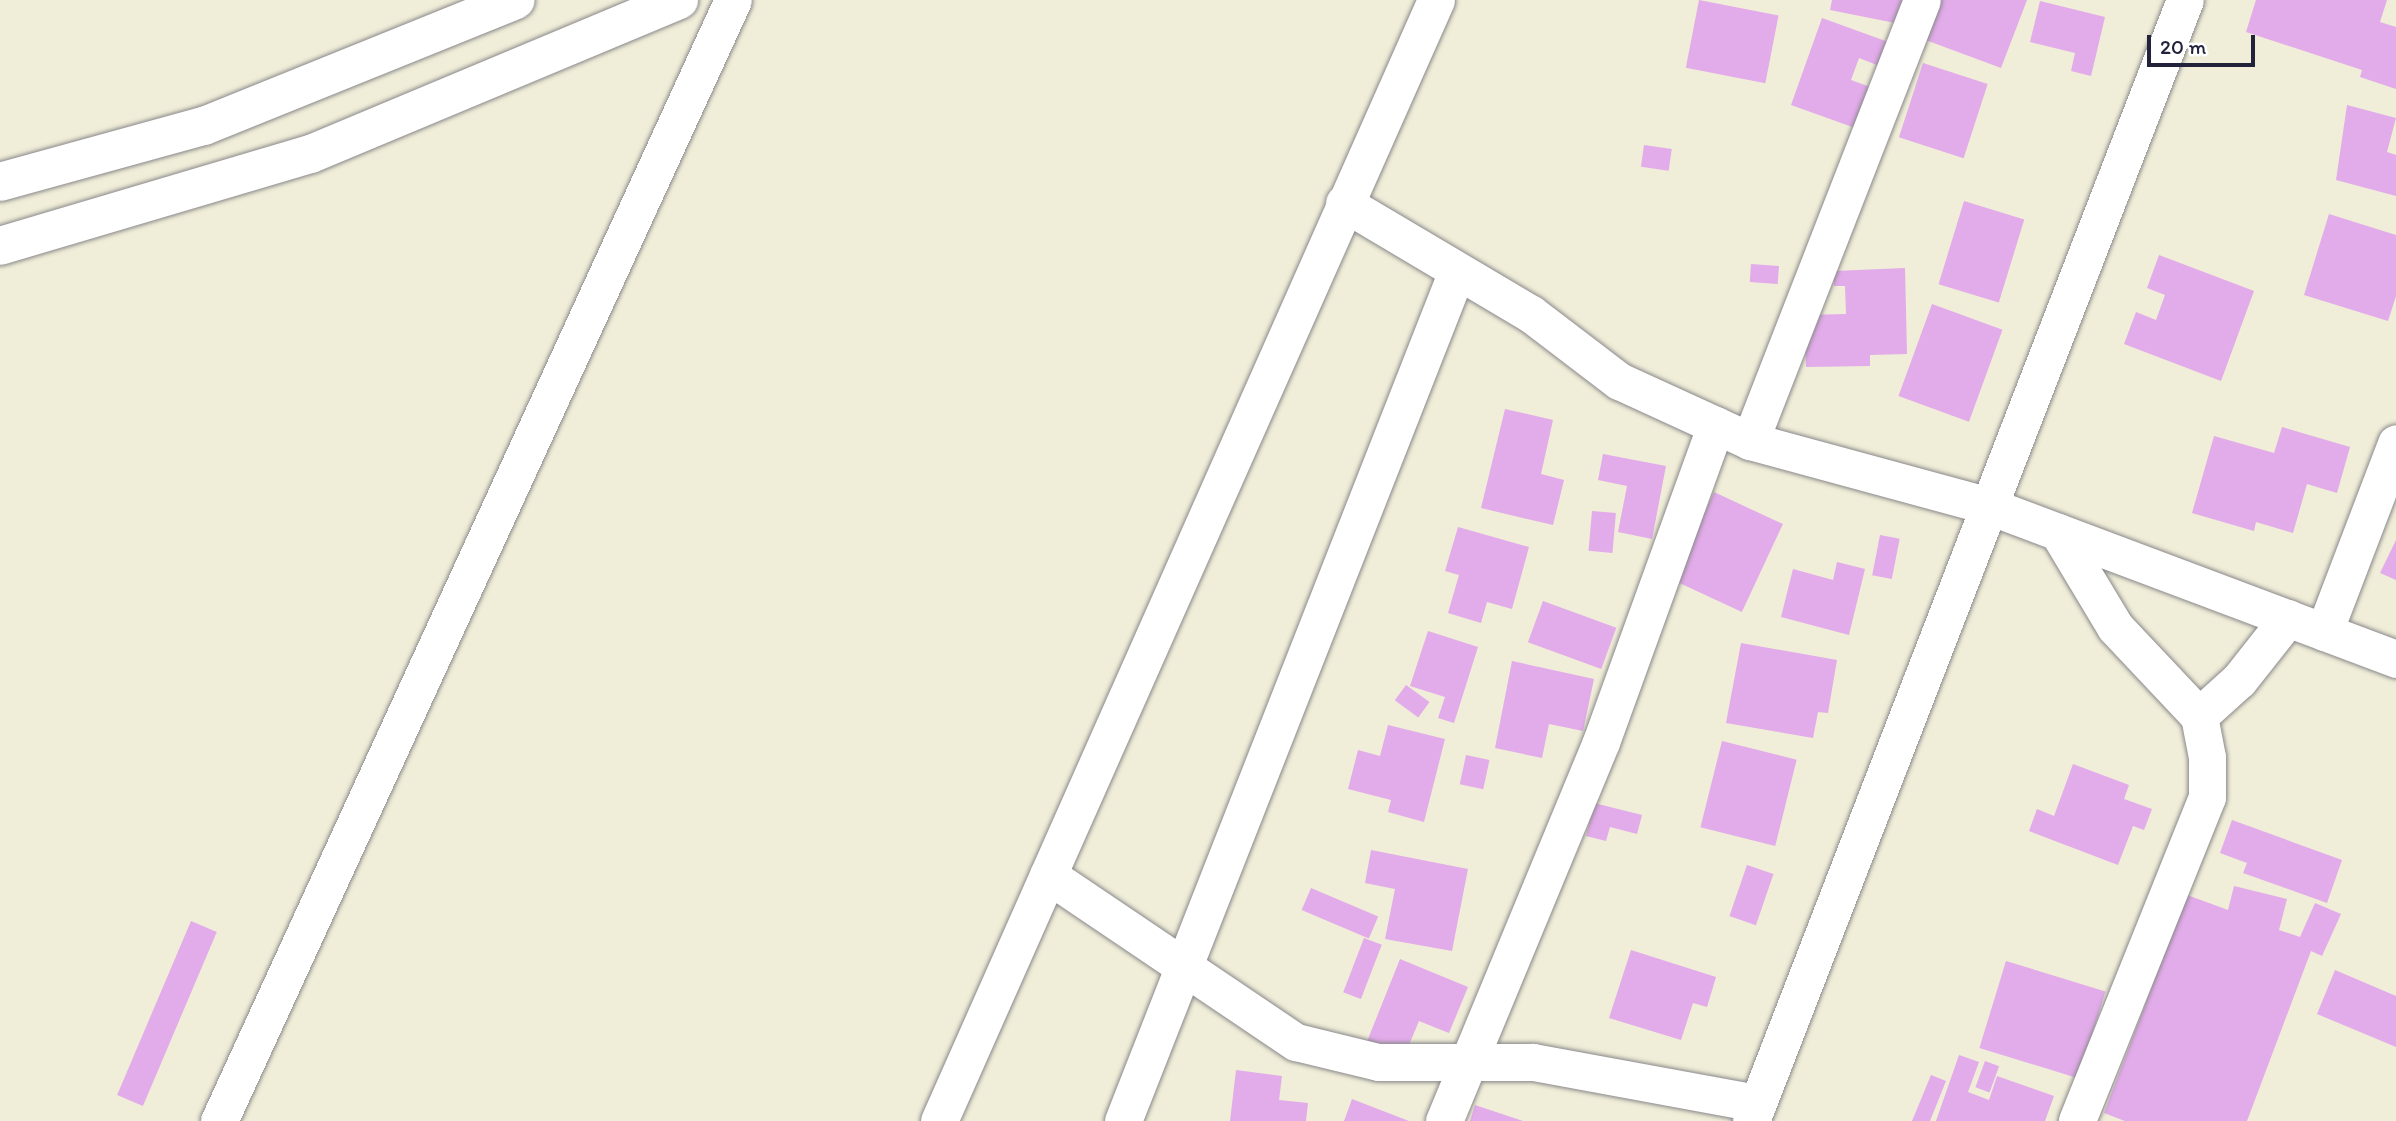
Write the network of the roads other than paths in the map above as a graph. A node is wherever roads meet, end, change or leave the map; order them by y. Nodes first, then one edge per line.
1 (516, 0) edge
2 (679, 0) edge
3 (733, 0) edge
4 (1436, 0) edge
5 (1922, 0) edge
6 (2185, 0) edge
7 (0, 182) edge
8 (1344, 203) junction
9 (0, 246) edge
10 (1457, 271) junction
11 (1716, 425) junction
12 (1750, 442) junction
13 (2396, 443) edge
14 (1989, 506) junction
15 (2058, 532) junction
16 (2288, 618) junction
17 (2324, 632) junction
18 (2396, 659) edge
19 (2199, 716) junction
20 (1048, 876) junction
21 (1179, 966) junction
22 (1467, 1065) junction
23 (1754, 1112) edge
24 (219, 1121) edge
25 (939, 1121) edge
26 (1123, 1121) edge
27 (1444, 1121) edge
28 (2077, 1121) edge

1 - 7 main road
2 - 9 main road
3 - 24 street
4 - 8 street
5 - 12 street
6 - 14 street
8 - 10 street
8 - 20 street
10 - 11 street
10 - 21 street
11 - 12 street
11 - 22 street
12 - 14 street
13 - 17 street
14 - 15 street
14 - 23 street
15 - 16 street
15 - 19 street
16 - 17 street
16 - 19 street
17 - 18 street
19 - 28 street
20 - 21 street
20 - 25 street
21 - 22 street
21 - 26 street
22 - 23 street
22 - 27 street

